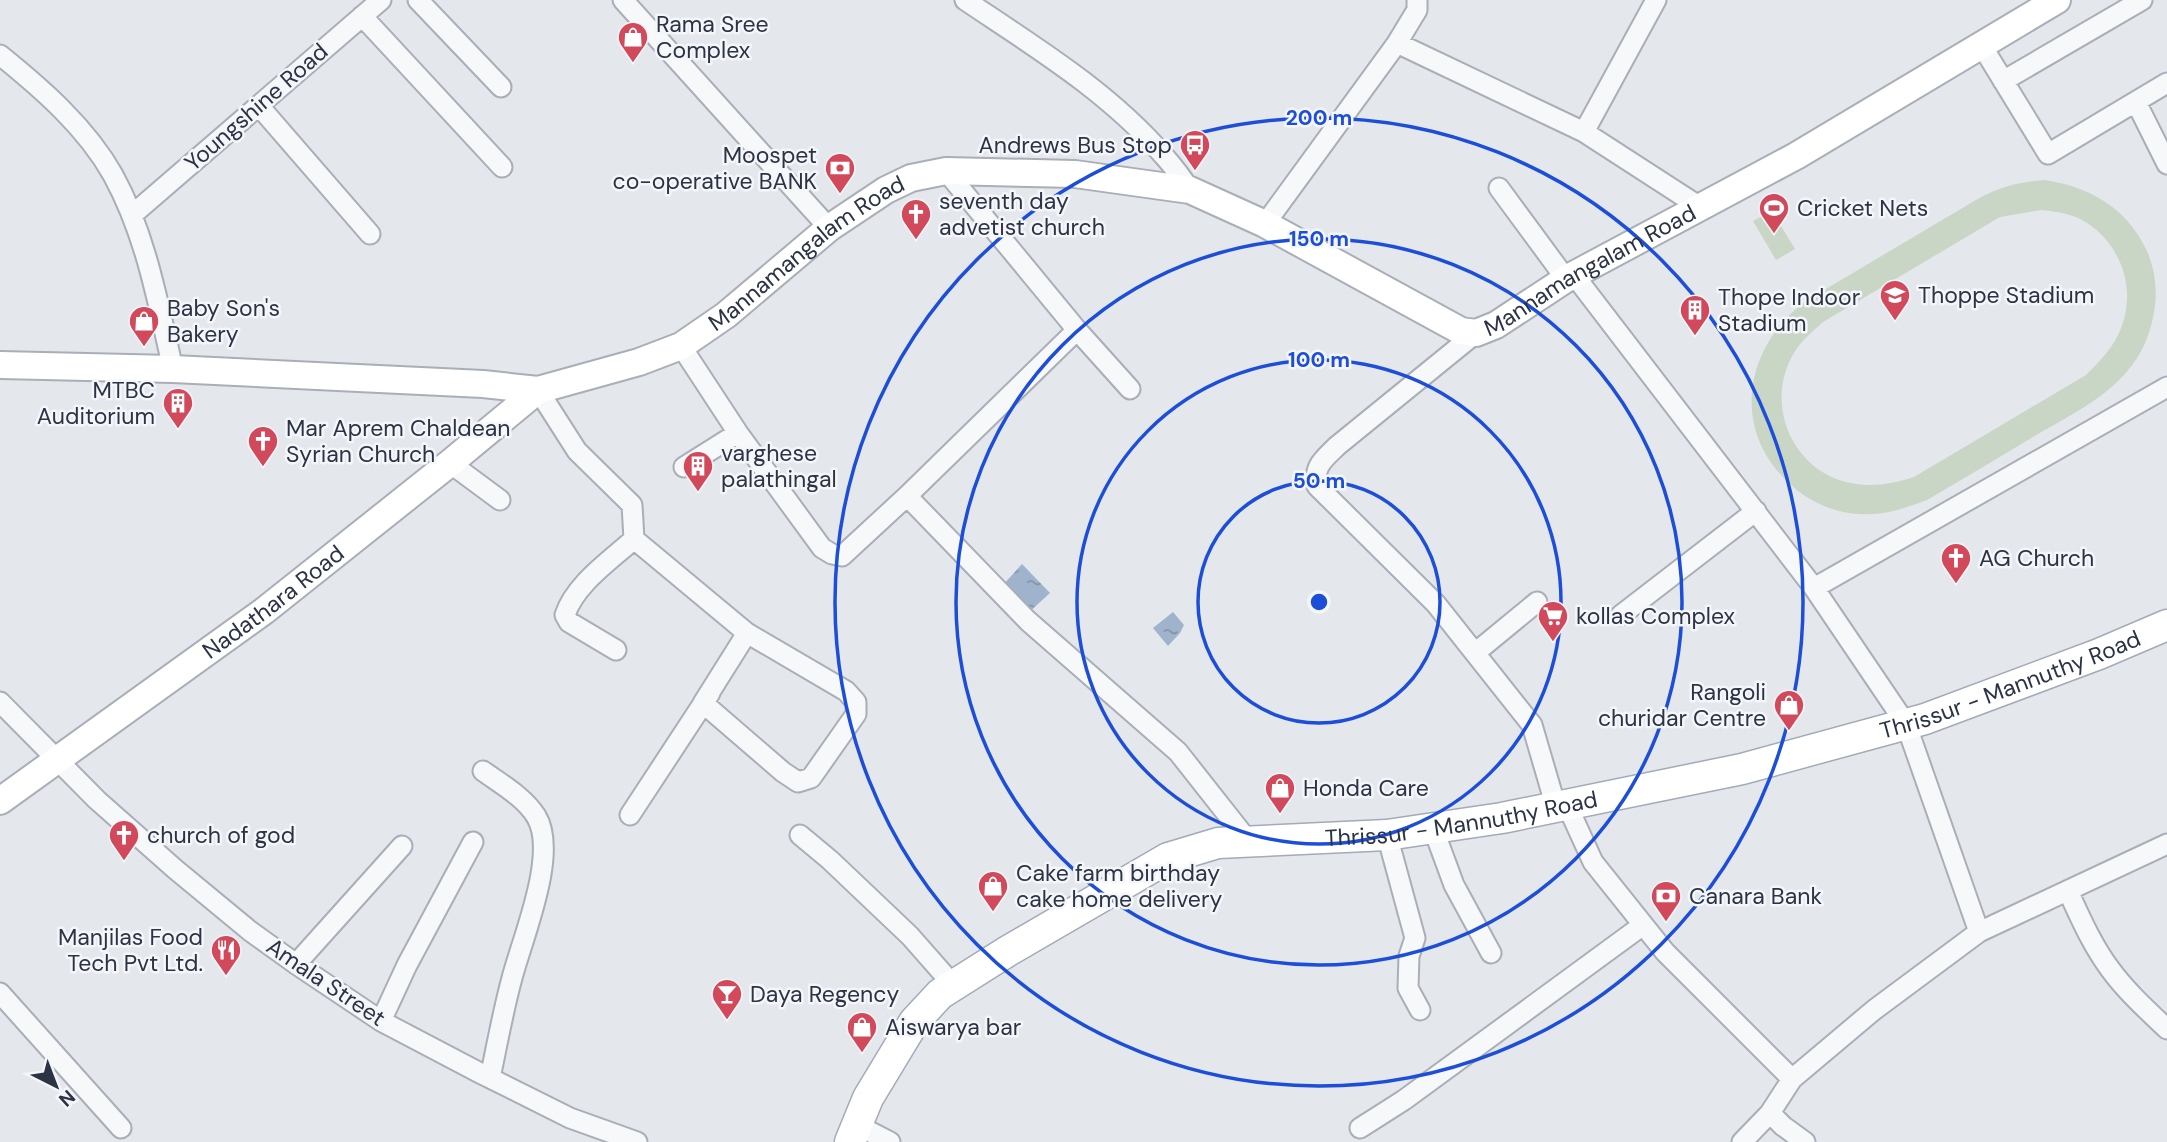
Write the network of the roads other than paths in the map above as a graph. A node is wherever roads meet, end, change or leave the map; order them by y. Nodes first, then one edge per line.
1 (381, 0) edge
2 (418, 0) edge
3 (624, 0) edge
4 (965, 0) edge
5 (1418, 0) edge
6 (1656, 0) edge
7 (2057, 0) edge
8 (2141, 0) edge
9 (362, 16) junction
10 (1397, 43) junction
11 (1982, 46) junction
12 (0, 55) edge
13 (2003, 81) junction
14 (2167, 83) edge
15 (500, 87) dead end
16 (2136, 102) junction
17 (259, 106) junction
18 (1584, 132) junction
19 (2167, 164) edge
20 (502, 167) dead end
21 (946, 171) junction
22 (1499, 188) dead end
23 (1190, 190) junction
24 (1700, 207) junction
25 (132, 215) junction
26 (1265, 224) junction
27 (829, 228) junction
28 (370, 234) dead end
29 (1570, 277) junction
30 (1077, 330) junction
31 (1476, 333) junction
32 (681, 346) junction
33 (0, 365) edge
34 (173, 369) junction
35 (2167, 387) edge
36 (1130, 389) dead end
37 (537, 390) junction
38 (738, 433) junction
39 (450, 463) junction
40 (684, 467) dead end
41 (907, 496) junction
42 (500, 499) dead end
43 (1756, 511) junction
44 (634, 539) junction
45 (1814, 588) junction
46 (1537, 602) dead end
47 (1621, 615) dead end
48 (2167, 625) edge
49 (747, 633) junction
50 (616, 650) dead end
51 (1475, 653) junction
52 (711, 691) junction
53 (0, 702) edge
54 (1906, 724) junction
55 (57, 761) junction
56 (483, 771) dead end
57 (0, 801) edge
58 (1561, 806) junction
59 (630, 816) dead end
60 (1433, 828) junction
61 (800, 835) dead end
62 (1387, 835) junction
63 (473, 842) dead end
64 (1249, 842) junction
65 (2167, 844) edge
66 (402, 846) dead end
67 (2068, 891) junction
68 (1643, 925) junction
69 (1979, 932) junction
70 (1491, 953) dead end
71 (296, 964) junction
72 (954, 986) junction
73 (0, 993) edge
74 (1420, 1010) dead end
75 (381, 1021) junction
76 (2167, 1029) edge
77 (490, 1078) junction
78 (1793, 1079) junction
79 (1770, 1113) junction
80 (121, 1128) dead end
81 (1360, 1128) dead end
82 (853, 1134) edge
83 (608, 1137) edge
84 (637, 1142) edge
85 (890, 1142) edge
86 (1742, 1142) edge
87 (1805, 1142) edge

1 - 9 street, Youngshine Road
2 - 15 street
3 - 27 street
4 - 23 street
5 - 10 street
6 - 18 street
7 - 11 main road, Mannamangalam Road
8 - 13 street
9 - 17 street, Youngshine Road
9 - 20 street
10 - 18 street
10 - 26 street
11 - 13 street
11 - 24 main road, Mannamangalam Road
12 - 25 street
13 - 16 street
14 - 16 street
16 - 19 street
17 - 25 street, Youngshine Road
17 - 28 street
18 - 24 street
21 - 23 main road, Mannamangalam Road
21 - 27 main road, Mannamangalam Road
21 - 30 street
22 - 29 street
23 - 26 main road, Mannamangalam Road
24 - 29 main road, Mannamangalam Road
25 - 34 street
26 - 31 main road, Mannamangalam Road
27 - 32 main road, Mannamangalam Road
29 - 31 main road, Mannamangalam Road
29 - 43 street
30 - 36 street
30 - 41 street
31 - 51 street
32 - 37 main road, Mannamangalam Road
32 - 38 street
33 - 34 main road
34 - 37 main road
35 - 45 street
37 - 39 main road, Nadathara Road
37 - 44 street
38 - 40 street
38 - 41 street
39 - 42 street
39 - 55 main road, Nadathara Road
41 - 64 street
43 - 45 street
43 - 47 street
44 - 49 street
44 - 50 street
45 - 54 street
46 - 51 street
48 - 54 main road, Thrissur - Mannuthy Road
49 - 52 street
49 - 52 street
51 - 58 street
52 - 59 street
53 - 55 street, Amala Street
54 - 58 main road, Thrissur - Mannuthy Road
54 - 69 street
55 - 57 main road, Nadathara Road
55 - 71 street, Amala Street
56 - 77 street
58 - 60 main road, Thrissur - Mannuthy Road
58 - 68 street
60 - 62 main road, Thrissur - Mannuthy Road
60 - 70 street
61 - 72 street
62 - 64 main road, Thrissur - Mannuthy Road
62 - 74 street
63 - 75 street
64 - 72 main road, Thrissur - Mannuthy Road
65 - 67 street
66 - 71 street
67 - 69 street
67 - 76 street
68 - 78 street
68 - 81 street
69 - 78 street
71 - 75 street, Amala Street
72 - 82 main road, Thrissur - Mannuthy Road
73 - 80 street
75 - 77 street, Amala Street
77 - 83 street, Amala Street
78 - 79 street
79 - 86 street
79 - 87 street
82 - 85 street
83 - 84 street, Amala Street

